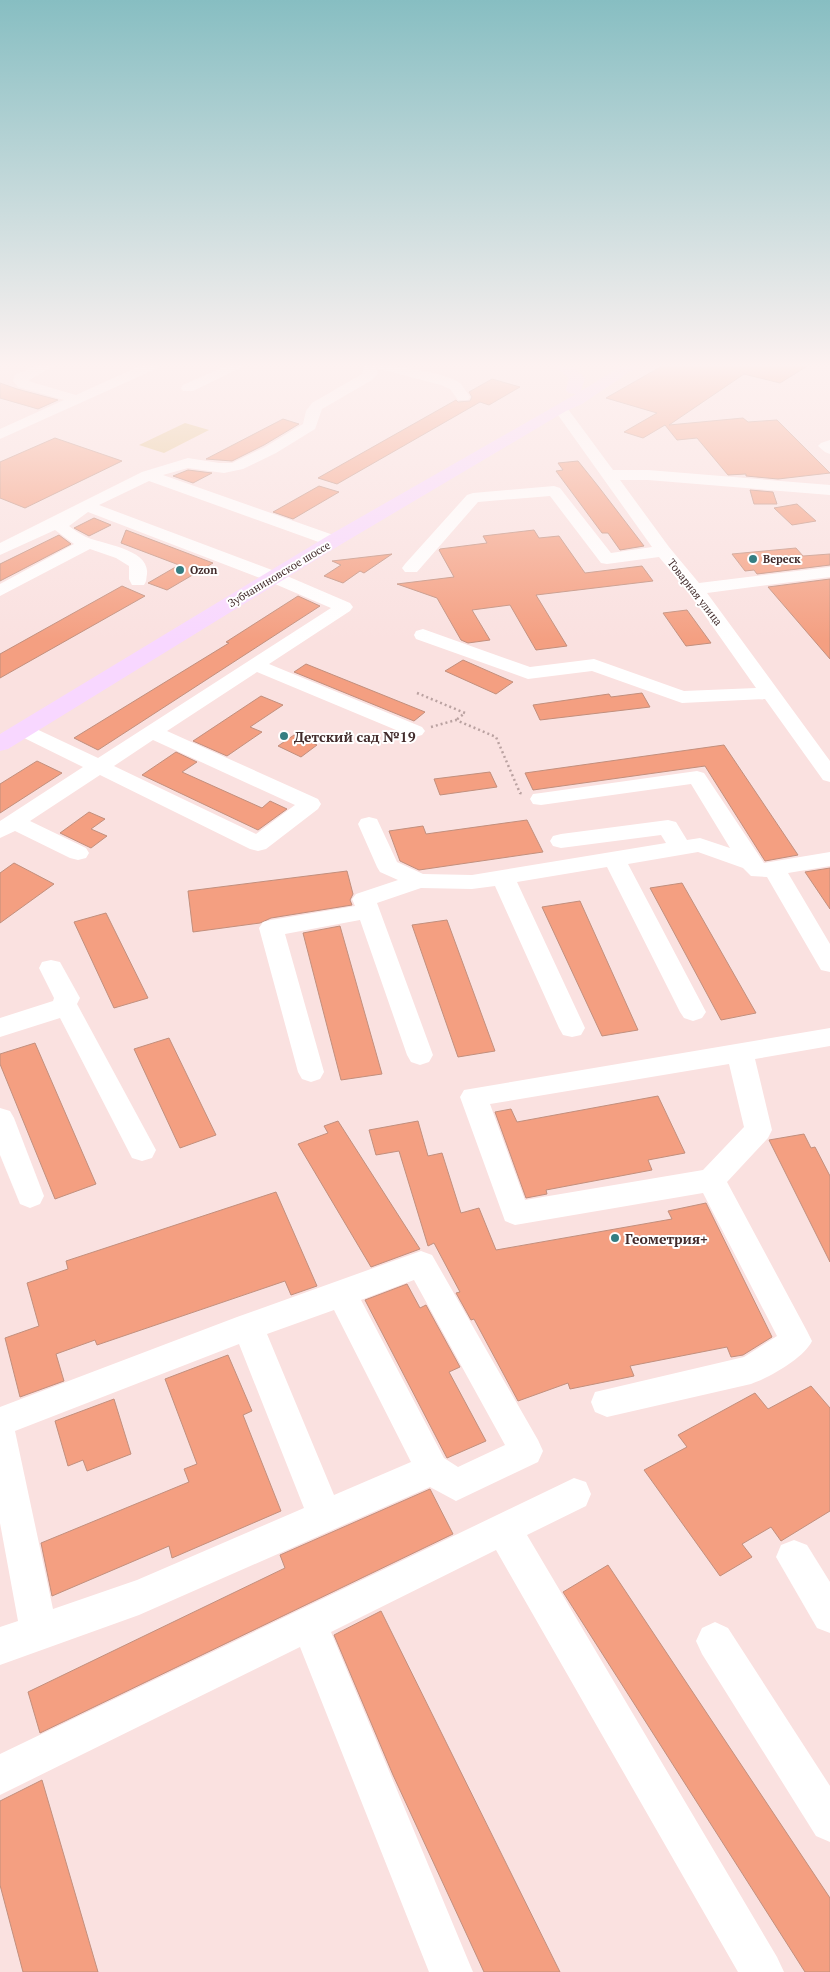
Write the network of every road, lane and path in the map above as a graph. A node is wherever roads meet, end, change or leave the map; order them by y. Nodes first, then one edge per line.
1 (255, 457) edge
2 (476, 457) edge
3 (594, 457) edge
4 (148, 475) junction
5 (607, 475) junction
6 (830, 490) edge
7 (88, 506) junction
8 (66, 518) junction
9 (333, 541) junction
10 (89, 543) junction
11 (0, 550) edge
12 (663, 552) junction
13 (410, 568) dead end
14 (830, 572) edge
15 (274, 577) junction
16 (138, 581) dead end
17 (695, 588) junction
18 (0, 591) edge
19 (423, 635) dead end
20 (255, 665) junction
21 (770, 693) junction
22 (417, 694) dead end
23 (456, 720) junction
24 (22, 730) junction
25 (415, 731) joint
26 (152, 732) junction
27 (0, 744) edge
28 (98, 767) junction
29 (830, 776) edge
30 (541, 799) joint
31 (369, 824) dead end
32 (7, 827) edge
33 (561, 841) dead end
34 (680, 848) junction
35 (78, 853) dead end
36 (614, 859) junction
37 (830, 860) edge
38 (762, 866) junction
39 (503, 876) junction
40 (420, 881) junction
41 (368, 911) junction
42 (830, 964) edge
43 (50, 968) dead end
44 (62, 1007) junction
45 (693, 1012) dead end
46 (0, 1028) edge
47 (572, 1028) dead end
48 (830, 1037) edge
49 (740, 1053) junction
50 (420, 1055) dead end
51 (311, 1072) dead end
52 (0, 1118) edge
53 (142, 1150) dead end
54 (710, 1180) junction
55 (30, 1196) dead end
56 (342, 1294) junction
57 (248, 1327) junction
58 (607, 1402) dead end
59 (0, 1422) edge
60 (0, 1434) edge
61 (432, 1469) junction
62 (574, 1494) dead end
63 (325, 1516) junction
64 (503, 1528) junction
65 (794, 1558) dead end
66 (830, 1615) edge
67 (309, 1624) junction
68 (39, 1633) junction
69 (715, 1641) dead end
70 (0, 1646) edge
71 (0, 1775) edge
72 (830, 1822) edge
73 (451, 1972) edge
74 (762, 1972) edge

1 - 4 street
2 - 9 main road, Зубчаниновское шоссе
3 - 5 street, Товарная улица
4 - 7 street
4 - 9 street
5 - 6 street
5 - 12 street, Товарная улица
7 - 8 street
7 - 15 street
8 - 10 street
8 - 11 street
9 - 15 main road, Зубчаниновское шоссе
10 - 16 street
10 - 18 street
12 - 13 street
12 - 17 street, Товарная улица
14 - 17 street
15 - 20 street
15 - 24 main road, Зубчаниновское шоссе
17 - 21 street, Товарная улица
19 - 21 street
20 - 25 street
20 - 26 street
21 - 29 street, Товарная улица
22 - 23 path
23 - 25 path
23 - 30 path
24 - 27 main road, Зубчаниновское шоссе
24 - 28 street
26 - 28 street
26 - 28 street
28 - 32 street
30 - 38 street
31 - 40 street
32 - 35 street
33 - 34 street
34 - 36 street
34 - 38 street
36 - 39 street
36 - 45 street
37 - 38 street
38 - 42 street
39 - 40 street
39 - 47 street
40 - 41 street
41 - 50 street
41 - 51 street
43 - 44 street
44 - 46 street
44 - 53 street
48 - 49 street
49 - 54 street
49 - 54 street
52 - 55 street
54 - 58 street
56 - 57 street
56 - 61 street
56 - 61 street
57 - 59 street
57 - 63 street
60 - 68 street
61 - 63 street
62 - 64 street
63 - 68 street
64 - 67 street
64 - 74 street
65 - 66 street
67 - 71 street
67 - 73 street
68 - 70 street
69 - 72 street

